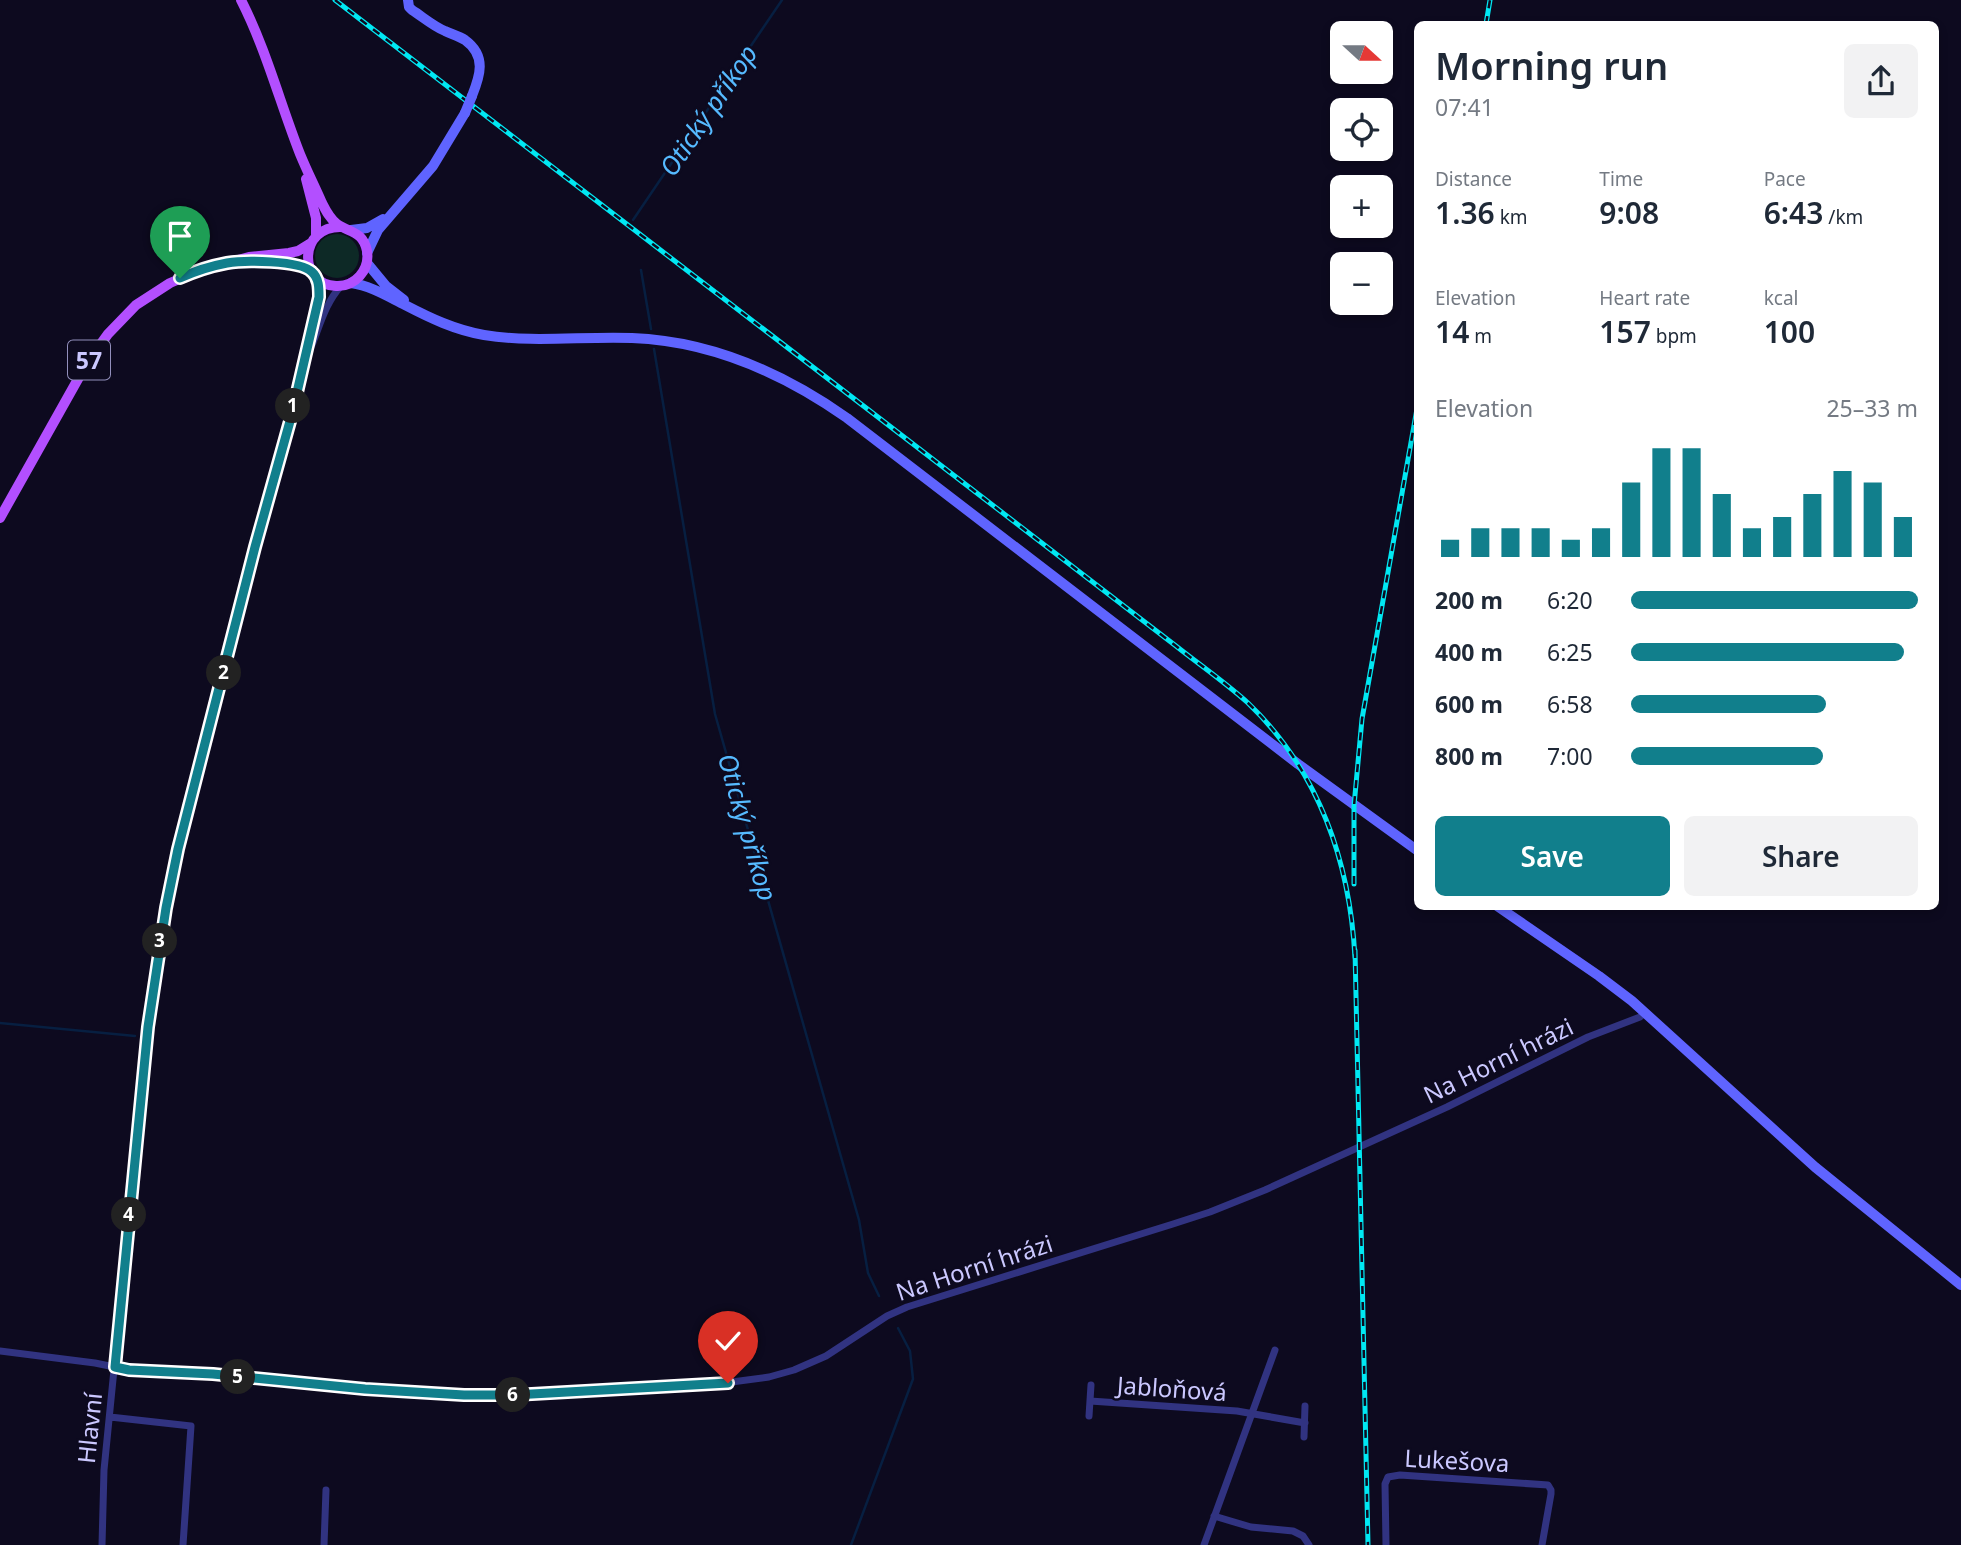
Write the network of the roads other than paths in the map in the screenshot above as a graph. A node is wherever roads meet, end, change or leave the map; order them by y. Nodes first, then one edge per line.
1 (241, 0) edge
2 (408, 0) edge
3 (301, 156) junction
4 (392, 213) junction
5 (346, 228) junction
6 (313, 240) junction
7 (367, 258) junction
8 (235, 262) junction
9 (314, 274) junction
10 (346, 284) junction
11 (427, 317) junction
12 (303, 369) junction
13 (0, 518) edge
14 (1414, 849) edge
15 (1503, 910) edge
16 (1645, 1012) junction
17 (1960, 1284) edge
18 (1275, 1350) dead end
19 (0, 1352) edge
20 (115, 1367) junction
21 (1091, 1385) dead end
22 (1090, 1401) junction
23 (1305, 1406) dead end
24 (1251, 1414) junction
25 (1090, 1416) dead end
26 (110, 1417) junction
27 (1305, 1423) junction
28 (1304, 1437) dead end
29 (326, 1490) dead end
30 (1214, 1516) junction
31 (102, 1545) edge
32 (183, 1545) edge
33 (324, 1545) edge
34 (1204, 1545) edge
35 (1309, 1545) edge
36 (1386, 1545) edge
37 (1542, 1545) edge

1 - 3 main road
2 - 4 main road, bridge
3 - 5 main road
3 - 6 main road
4 - 5 main road
4 - 7 main road
5 - 6 main road, 57
5 - 7 main road
6 - 8 main road, 57
6 - 9 main road
7 - 10 main road
7 - 11 main road
8 - 9 main road, 57
8 - 13 main road, 57
9 - 10 main road, 57
9 - 12 street, Hlavní
10 - 11 main road
10 - 12 street, Hlavní
11 - 14 main road
12 - 20 street, Hlavní
15 - 16 main road
16 - 17 main road
16 - 20 street, Na Horní hrázi
18 - 24 street, Jabloňová
19 - 20 street, Na Horní hrázi
20 - 26 street, Hlavní
21 - 22 street
22 - 24 street, Jabloňová
22 - 25 street
23 - 27 street
24 - 27 street, Jabloňová
24 - 30 street, Jabloňová
26 - 31 street, Hlavní
26 - 32 street
27 - 28 street
29 - 33 street
30 - 34 street, Jabloňová
30 - 35 street
36 - 37 street, Lukešova

